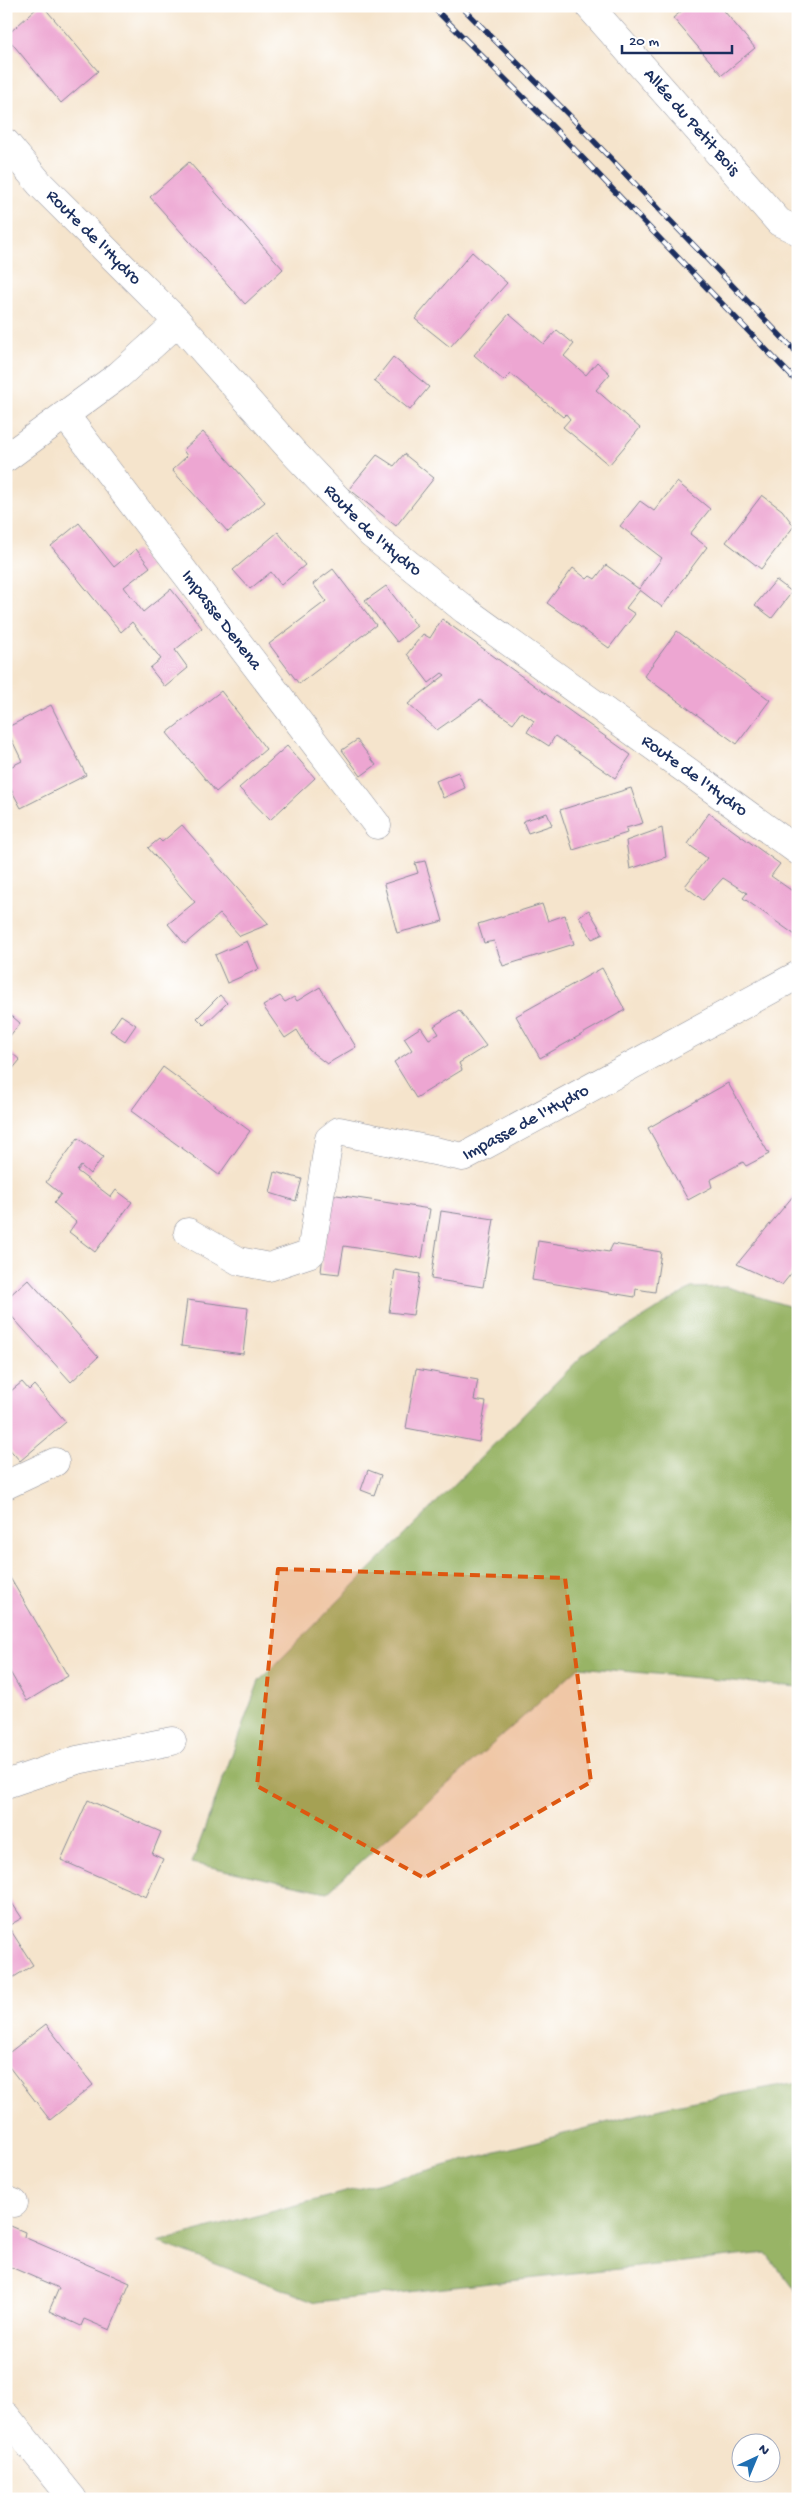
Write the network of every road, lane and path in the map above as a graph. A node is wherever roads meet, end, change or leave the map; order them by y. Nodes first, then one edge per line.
1 (589, 6) edge
2 (6, 142) edge
3 (798, 231) edge
4 (178, 322) junction
5 (65, 415) junction
6 (6, 458) edge
7 (377, 825) dead end
8 (798, 851) edge
9 (798, 975) edge
10 (188, 1232) dead end
11 (55, 1462) dead end
12 (6, 1484) edge
13 (172, 1741) dead end
14 (6, 1784) edge
15 (6, 2416) edge
16 (73, 2499) edge

1 - 3 street, Allée du Petit Bois
2 - 4 street, Route de l'Hydro
4 - 5 street
4 - 8 street, Route de l'Hydro
5 - 6 street
5 - 7 street, Impasse Denena
9 - 10 street, Impasse de l'Hydro
11 - 12 street
13 - 14 street
15 - 16 street

